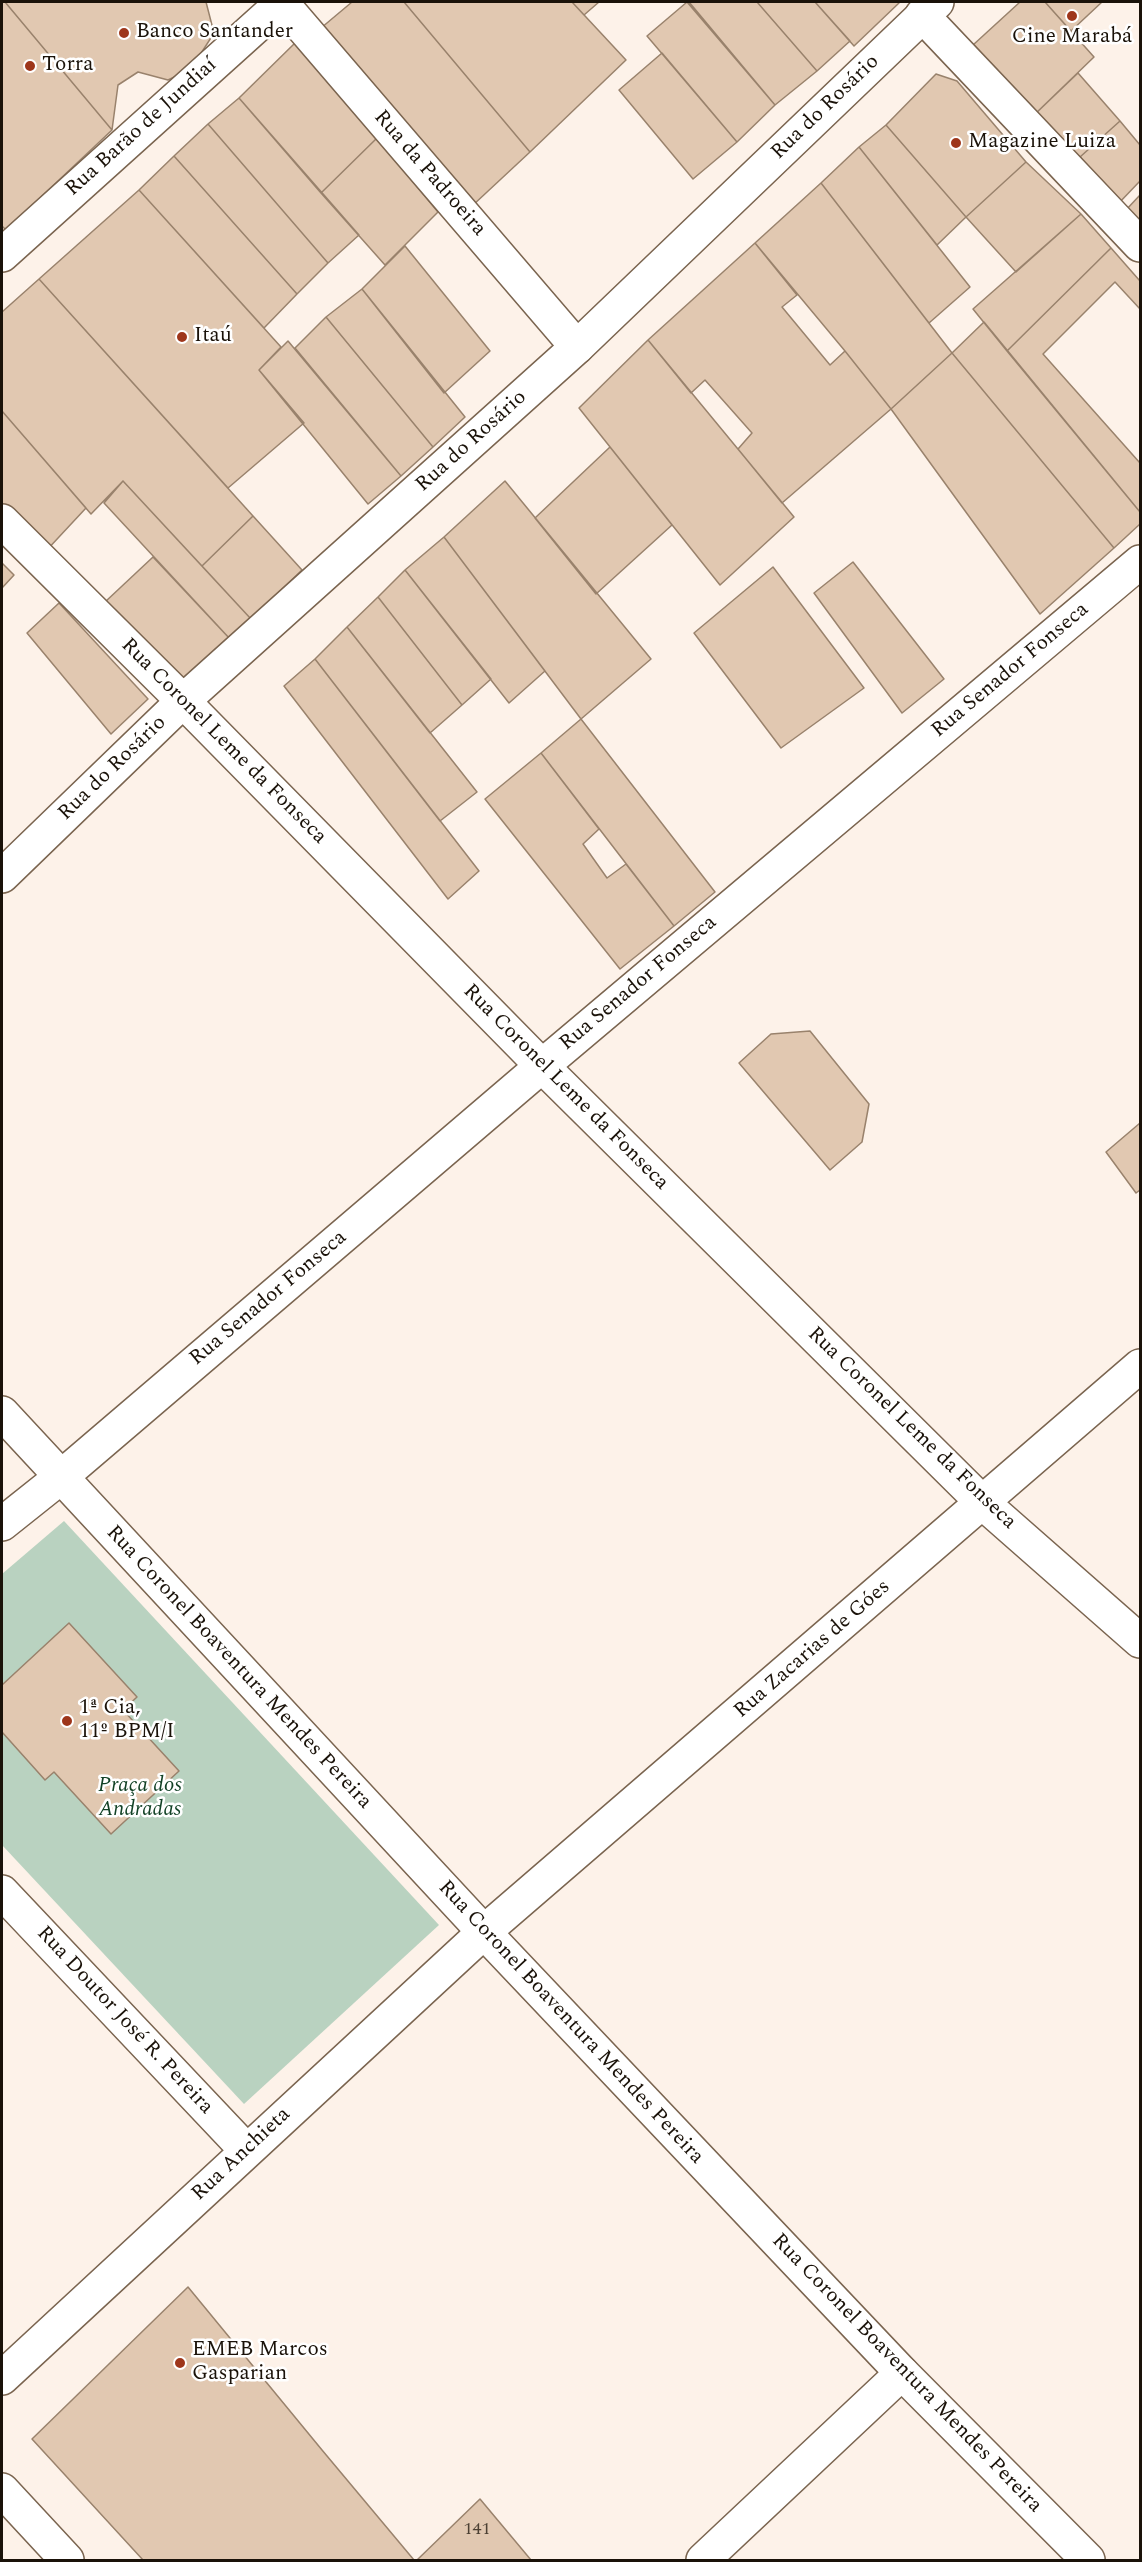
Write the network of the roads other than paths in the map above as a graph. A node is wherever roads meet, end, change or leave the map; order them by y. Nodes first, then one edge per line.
1 (282, 2) edge
2 (930, 8) edge
3 (1140, 245) edge
4 (2, 255) edge
5 (577, 347) junction
6 (2, 521) edge
7 (1140, 562) edge
8 (183, 701) junction
9 (2, 876) edge
10 (542, 1066) junction
11 (1140, 1366) edge
12 (2, 1413) edge
13 (61, 1477) junction
14 (984, 1503) junction
15 (2, 1524) edge
16 (1140, 1641) edge
17 (2, 1892) edge
18 (484, 1932) junction
19 (246, 2150) junction
20 (902, 2373) junction
21 (2, 2378) edge
22 (2, 2490) edge
23 (67, 2560) edge
24 (703, 2560) edge
25 (1088, 2560) edge

1 - 4 street, Rua Barão de Jundiaí
1 - 5 street, Rua da Padroeira
2 - 3 street
2 - 5 street, Rua do Rosário
5 - 8 street, Rua do Rosário
6 - 8 street, Rua Coronel Leme da Fonseca
7 - 10 street, Rua Senador Fonseca
8 - 9 street, Rua do Rosário
8 - 10 street, Rua Coronel Leme da Fonseca
10 - 13 street, Rua Senador Fonseca
10 - 14 street, Rua Coronel Leme da Fonseca
11 - 14 street, Rua Zacarias de Góes
12 - 13 street, Rua Coronel Boaventura Mendes Pereira
13 - 15 street, Rua Senador Fonseca
13 - 18 street, Rua Coronel Boaventura Mendes Pereira
14 - 16 street, Rua Coronel Leme da Fonseca
14 - 18 street, Rua Zacarias de Góes
17 - 19 street, Rua Doutor José R. Pereira
18 - 19 street, Rua Anchieta
18 - 20 street, Rua Coronel Boaventura Mendes Pereira
19 - 21 street, Rua Anchieta
20 - 24 street
20 - 25 street, Rua Coronel Boaventura Mendes Pereira
22 - 23 street

